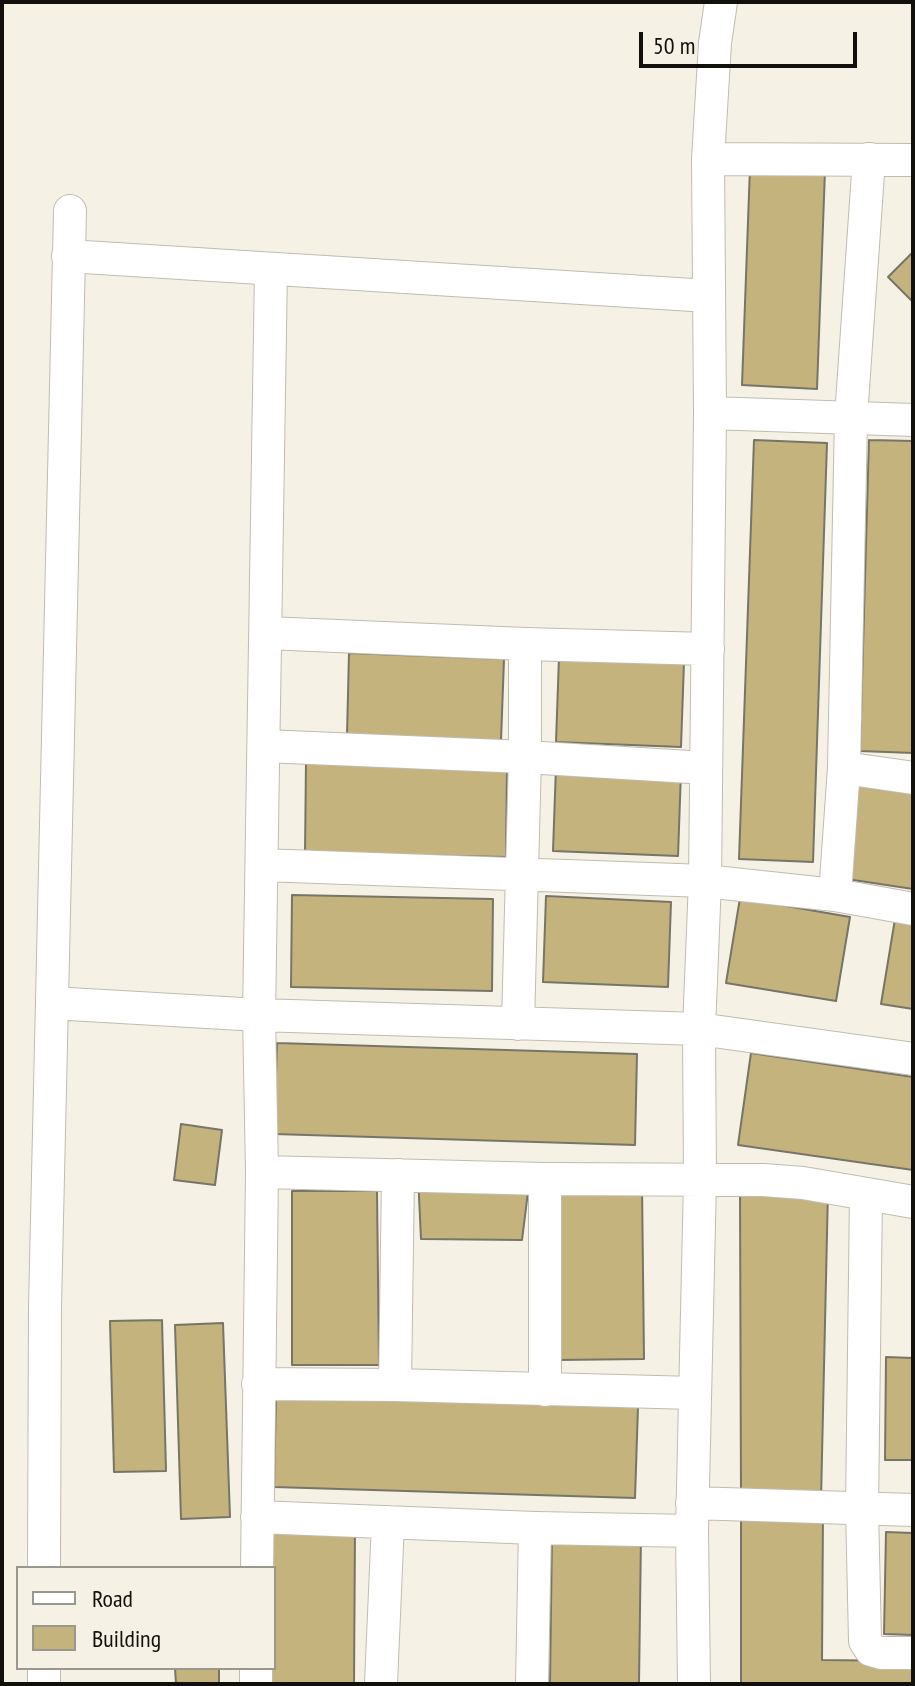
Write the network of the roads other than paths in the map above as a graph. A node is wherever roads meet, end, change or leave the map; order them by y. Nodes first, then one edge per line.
1 (721, 2) edge
2 (708, 159) junction
3 (869, 159) junction
4 (913, 160) edge
5 (70, 211) dead end
6 (68, 256) junction
7 (271, 269) junction
8 (709, 296) junction
9 (710, 413) junction
10 (851, 417) junction
11 (913, 420) edge
12 (266, 633) junction
13 (525, 644) junction
14 (708, 649) junction
15 (264, 746) junction
16 (525, 757) junction
17 (706, 768) junction
18 (844, 768) junction
19 (913, 778) edge
20 (262, 865) junction
21 (522, 875) junction
22 (705, 881) junction
23 (835, 895) junction
24 (913, 909) edge
25 (52, 1003) junction
26 (259, 1015) junction
27 (518, 1024) junction
28 (699, 1029) junction
29 (913, 1059) edge
30 (262, 1172) junction
31 (398, 1175) junction
32 (545, 1179) junction
33 (700, 1180) junction
34 (866, 1195) junction
35 (913, 1202) edge
36 (258, 1384) junction
37 (395, 1385) junction
38 (545, 1390) junction
39 (694, 1393) junction
40 (862, 1508) junction
41 (913, 1510) edge
42 (257, 1517) junction
43 (692, 1517) junction
44 (388, 1522) junction
45 (535, 1528) junction
46 (44, 1566) edge
47 (257, 1566) edge
48 (913, 1653) edge
49 (381, 1684) edge
50 (532, 1684) edge
51 (694, 1684) edge

1 - 2 street
2 - 3 street
2 - 8 street
3 - 4 street
3 - 10 street
5 - 6 street
6 - 7 street
6 - 25 street
7 - 8 street
7 - 12 street
8 - 9 street
9 - 10 street
9 - 14 street
10 - 11 street
10 - 18 street
12 - 13 street
12 - 15 street
13 - 14 street
13 - 16 street
14 - 17 street
15 - 16 street
15 - 20 street
16 - 17 street
16 - 21 street
17 - 22 street
18 - 19 street
18 - 23 street
20 - 21 street
20 - 26 street
21 - 22 street
21 - 27 street
22 - 23 street
22 - 28 street
23 - 24 street
25 - 26 street
25 - 46 street
26 - 27 street
26 - 30 street
27 - 28 street
28 - 29 street
28 - 33 street
30 - 31 street
30 - 36 street
31 - 32 street
31 - 37 street
32 - 33 street
32 - 38 street
33 - 34 street
33 - 39 street
34 - 35 street
34 - 40 street
36 - 37 street
36 - 42 street
37 - 38 street
38 - 39 street
39 - 43 street
40 - 41 street
40 - 43 street
40 - 48 street
42 - 44 street
42 - 47 street
43 - 45 street
43 - 51 street
44 - 45 street
44 - 49 street
45 - 50 street

